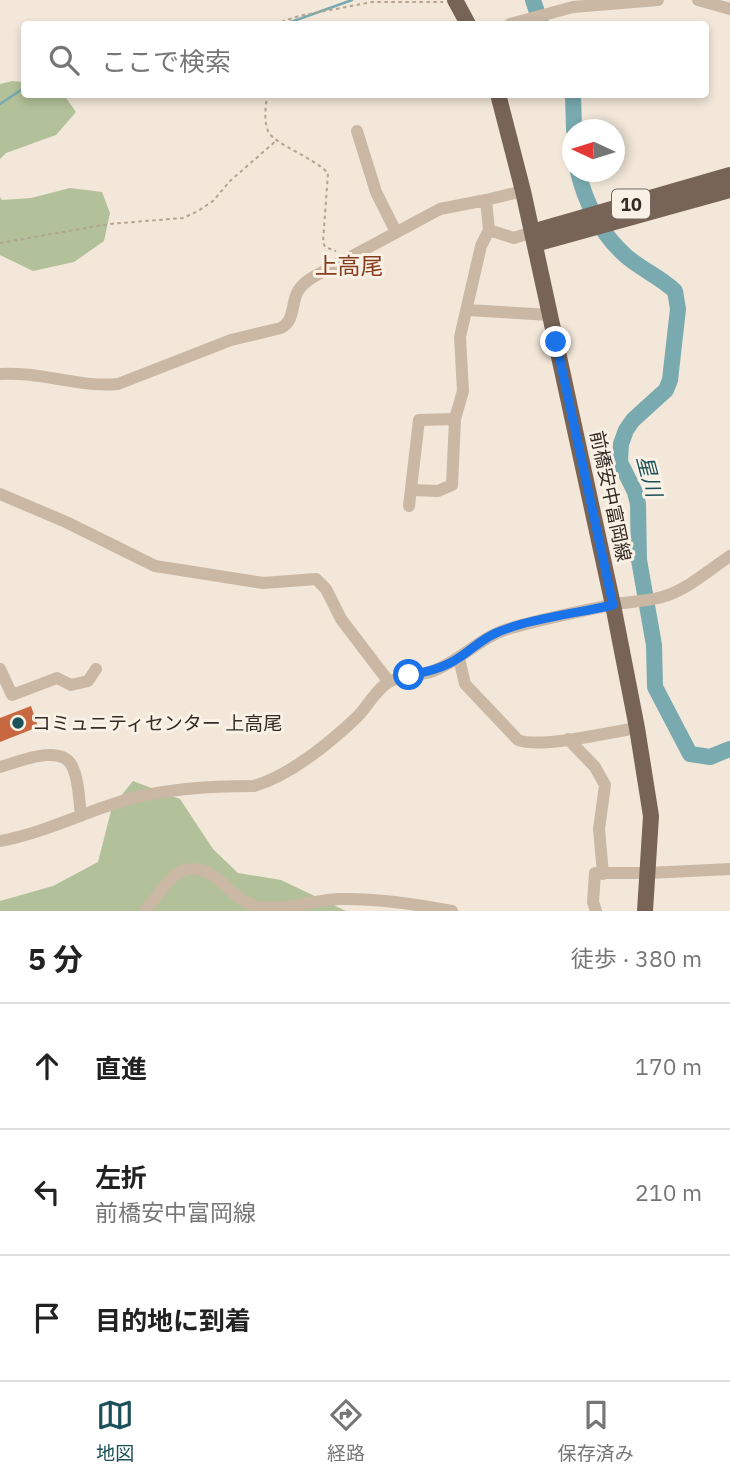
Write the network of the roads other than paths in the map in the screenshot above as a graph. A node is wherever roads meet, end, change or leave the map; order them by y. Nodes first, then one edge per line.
1 (657, 0) edge
2 (698, 0) edge
3 (455, 1) edge
4 (574, 4) edge
5 (730, 9) edge
6 (466, 21) edge
7 (520, 21) edge
8 (499, 98) edge
9 (358, 131) dead end
10 (730, 175) edge
11 (730, 190) edge
12 (523, 191) junction
13 (486, 201) junction
14 (489, 230) junction
15 (396, 232) junction
16 (533, 238) junction
17 (467, 310) junction
18 (550, 315) junction
19 (0, 373) edge
20 (454, 419) junction
21 (411, 490) junction
22 (0, 494) edge
23 (409, 506) dead end
24 (730, 555) edge
25 (613, 605) junction
26 (459, 657) junction
27 (0, 669) edge
28 (96, 669) dead end
29 (389, 682) junction
30 (12, 695) junction
31 (0, 702) edge
32 (637, 728) junction
33 (568, 739) junction
34 (0, 767) edge
35 (81, 816) junction
36 (0, 841) edge
37 (730, 869) edge
38 (648, 873) junction
39 (604, 874) junction
40 (145, 911) edge
41 (452, 911) edge
42 (596, 911) edge
43 (645, 911) edge

1 - 4 street
2 - 5 street
3 - 6 main road
4 - 7 street
8 - 12 main road, 前橋安中富岡線
9 - 15 street
10 - 16 main road, 10
11 - 16 main road, 10
12 - 13 street
12 - 16 main road, 前橋安中富岡線
13 - 14 street
13 - 15 street
14 - 16 street
14 - 17 street
15 - 19 street
16 - 18 main road, 前橋安中富岡線
17 - 18 street
17 - 20 street
18 - 25 main road, 前橋安中富岡線
20 - 21 street
20 - 21 street
21 - 23 street
22 - 29 street
24 - 25 street
25 - 26 street
25 - 32 main road, 前橋安中富岡線
26 - 29 street
26 - 33 street
27 - 30 street
28 - 30 street
29 - 35 street
30 - 31 street
32 - 33 street
32 - 38 main road, 前橋安中富岡線
33 - 39 street
34 - 35 street
35 - 36 street
37 - 38 street
38 - 39 street
38 - 43 main road, 前橋安中富岡線
39 - 42 street
40 - 41 street

